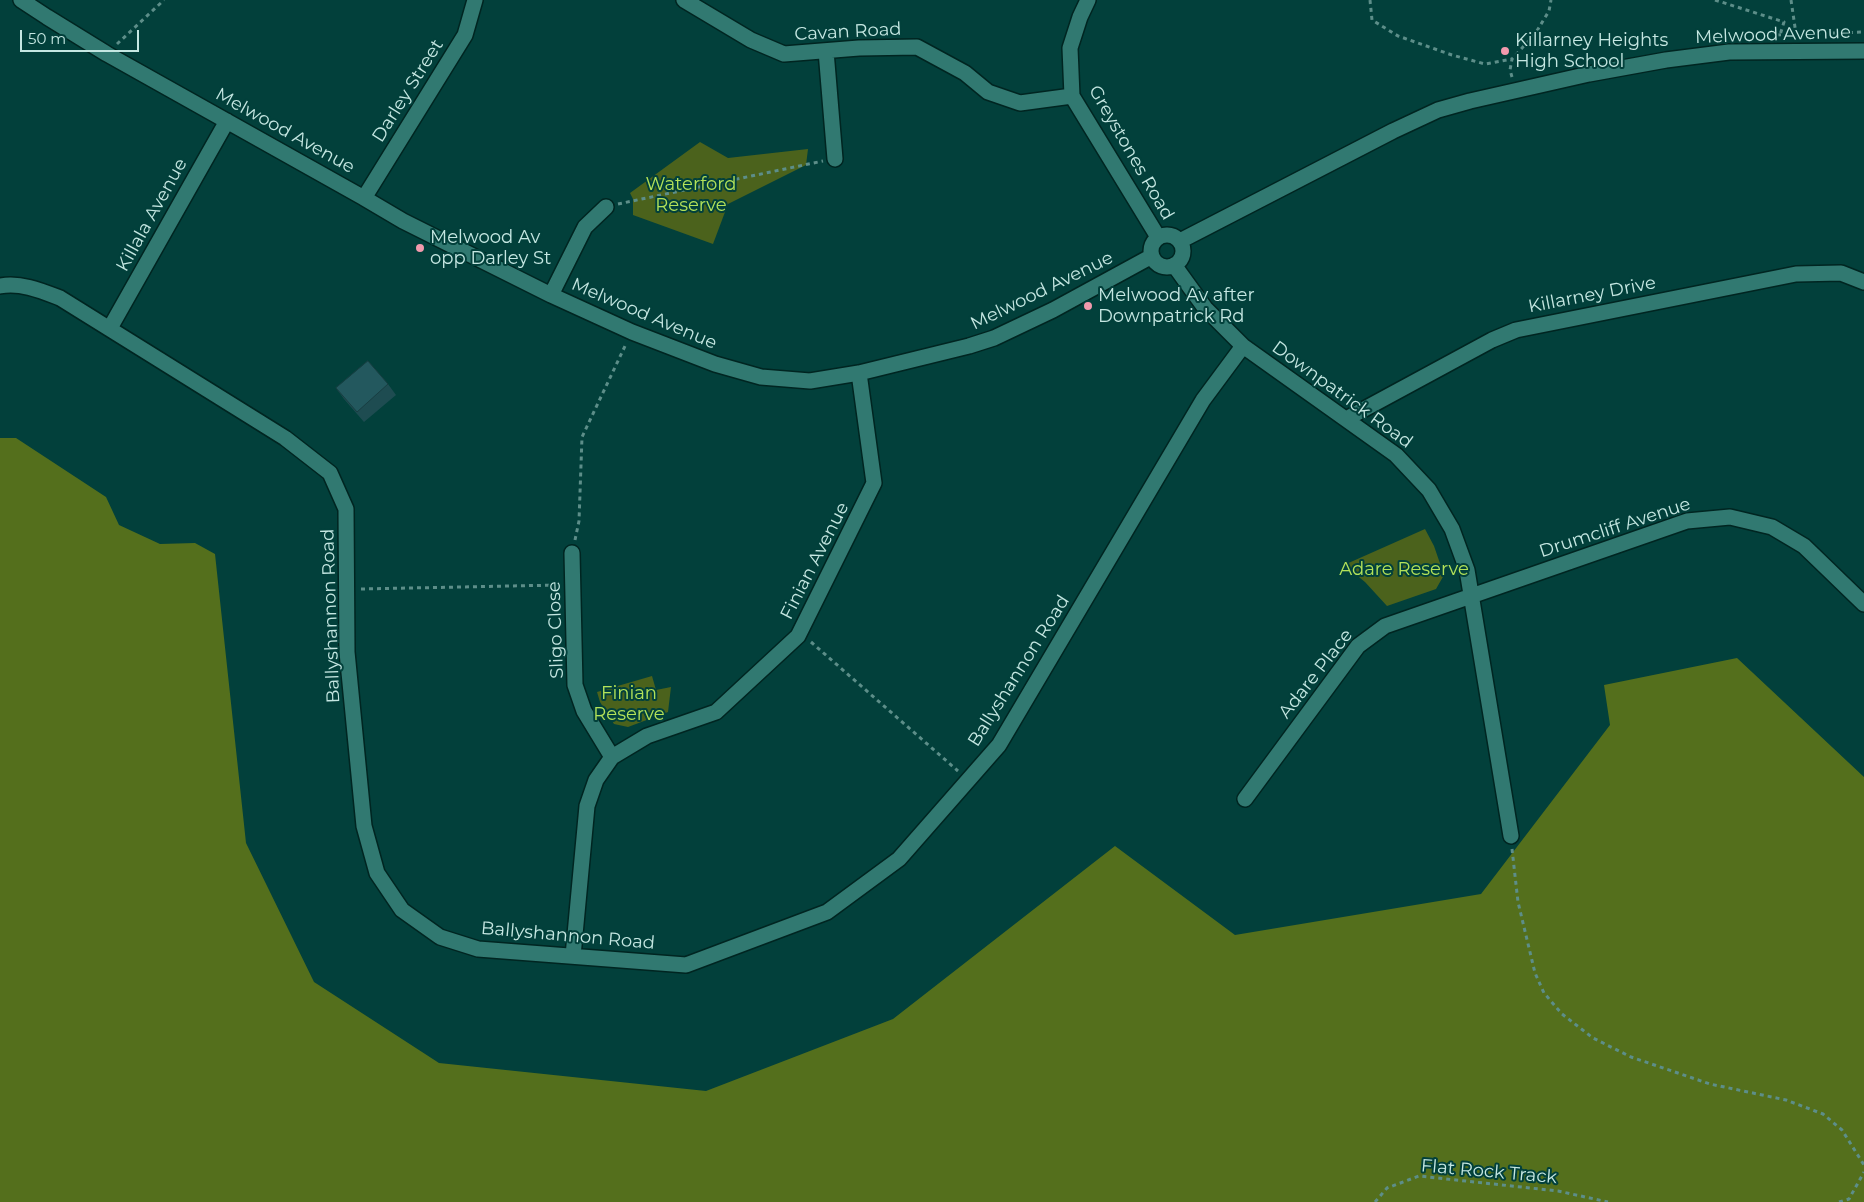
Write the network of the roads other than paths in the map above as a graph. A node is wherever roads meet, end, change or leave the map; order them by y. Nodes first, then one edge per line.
1 (21, 0) edge
2 (475, 0) edge
3 (684, 0) edge
4 (1088, 0) edge
5 (826, 51) junction
6 (1864, 51) edge
7 (1072, 96) junction
8 (227, 121) junction
9 (834, 159) road end
10 (364, 198) junction
11 (606, 207) road end
12 (1158, 237) junction
13 (1180, 241) junction
14 (1152, 256) junction
15 (1174, 265) junction
16 (1864, 282) edge
17 (0, 286) edge
18 (551, 295) junction
19 (110, 328) junction
20 (1243, 346) junction
21 (859, 373) junction
22 (1346, 419) junction
23 (572, 553) road end
24 (1470, 596) junction
25 (1864, 604) edge
26 (612, 757) junction
27 (1245, 799) dead end
28 (1511, 836) road end
29 (573, 956) junction

1 - 8 street, Melwood Avenue
2 - 10 street, Darley Street
3 - 5 street, Cavan Road
4 - 7 street, Greystones Road
5 - 7 street, Cavan Road
5 - 9 street
6 - 13 street, Melwood Avenue
7 - 12 street, Greystones Road
8 - 10 street, Melwood Avenue
8 - 19 street, Killala Avenue
10 - 18 street, Melwood Avenue
11 - 18 street
12 - 13 street
12 - 14 street
13 - 15 street
14 - 15 street
14 - 21 street, Melwood Avenue
15 - 20 street, Downpatrick Road
16 - 22 street, Killarney Drive
17 - 19 street, Ballyshannon Road
18 - 21 street, Melwood Avenue
19 - 29 street, Ballyshannon Road
20 - 22 street, Downpatrick Road
20 - 29 street, Ballyshannon Road
21 - 26 street, Finian Avenue
22 - 24 street, Downpatrick Road
23 - 26 street, Sligo Close
24 - 25 street, Drumcliff Avenue
24 - 27 street, Adare Place
24 - 28 street, Downpatrick Road
26 - 29 street, Finian Avenue

